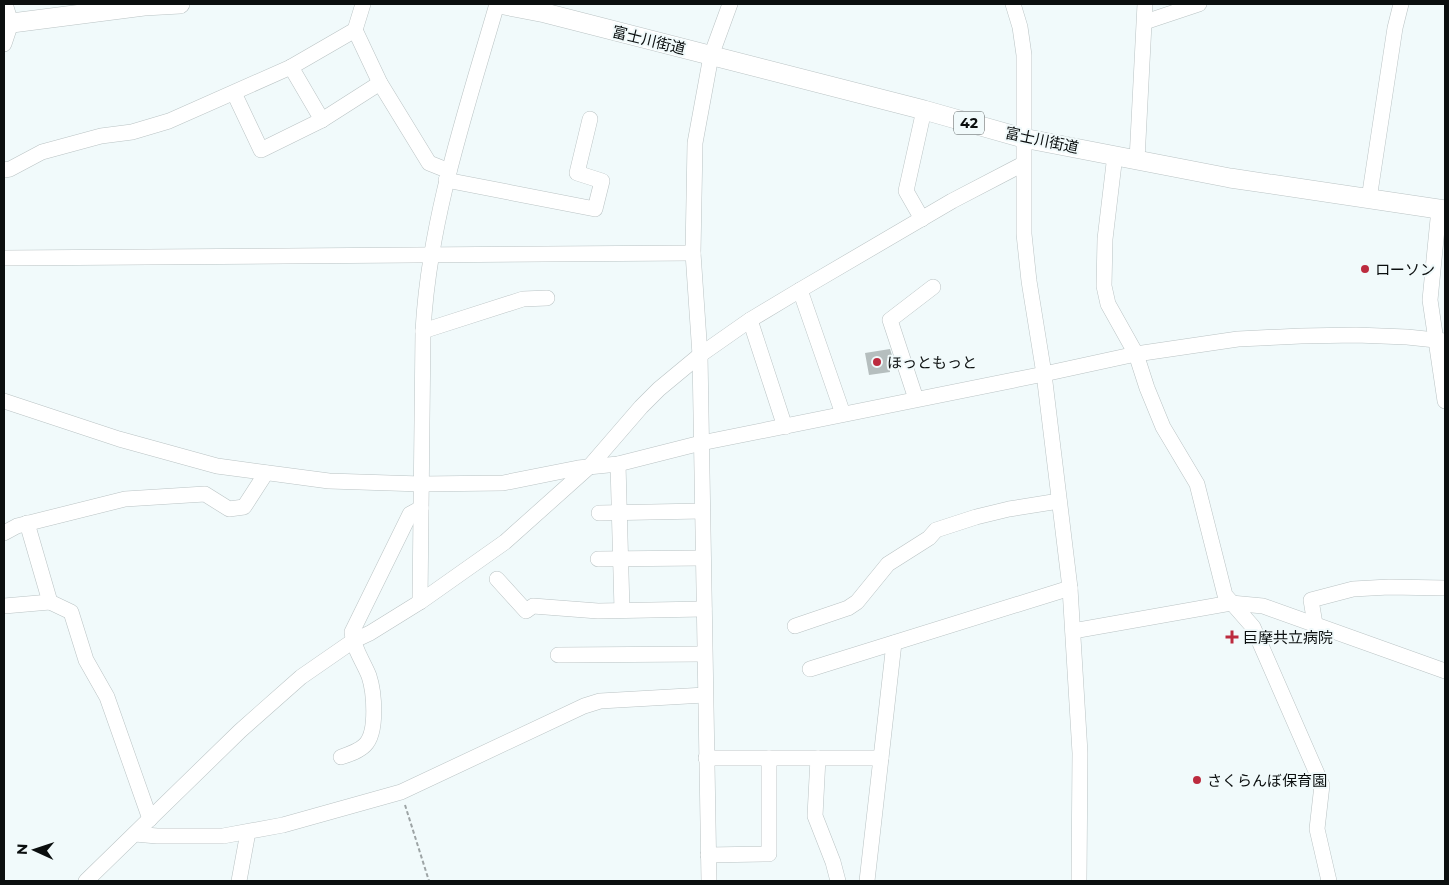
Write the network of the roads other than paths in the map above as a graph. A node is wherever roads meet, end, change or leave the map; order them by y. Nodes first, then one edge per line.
1 (5, 4) edge
2 (180, 4) edge
3 (363, 4) edge
4 (498, 4) edge
5 (730, 4) edge
6 (1013, 4) edge
7 (1145, 4) edge
8 (1199, 4) edge
9 (1401, 4) edge
10 (145, 5) edge
11 (83, 9) edge
12 (547, 9) edge
13 (1144, 22) junction
14 (7, 23) edge
15 (355, 30) junction
16 (4, 44) edge
17 (712, 56) junction
18 (291, 67) junction
19 (380, 83) junction
20 (234, 93) junction
21 (924, 110) junction
22 (590, 119) dead end
23 (322, 120) junction
24 (1024, 138) junction
25 (1115, 155) junction
26 (1138, 160) junction
27 (1023, 164) junction
28 (4, 170) edge
29 (448, 175) junction
30 (1370, 199) junction
31 (1442, 209) edge
32 (922, 219) junction
33 (693, 253) junction
34 (431, 256) junction
35 (4, 258) edge
36 (933, 287) dead end
37 (800, 290) junction
38 (547, 298) dead end
39 (750, 320) junction
40 (423, 331) junction
41 (1440, 341) edge
42 (700, 354) junction
43 (1136, 354) junction
44 (1044, 374) junction
45 (916, 399) junction
46 (4, 401) edge
47 (1445, 401) edge
48 (843, 414) junction
49 (785, 427) junction
50 (701, 443) junction
51 (618, 464) junction
52 (590, 466) junction
53 (266, 474) junction
54 (421, 484) junction
55 (1059, 501) junction
56 (421, 508) junction
57 (702, 511) junction
58 (619, 512) junction
59 (599, 513) dead end
60 (28, 523) junction
61 (4, 533) edge
62 (703, 558) junction
63 (621, 559) junction
64 (598, 560) dead end
65 (497, 579) dead end
66 (1070, 588) junction
67 (1445, 588) edge
68 (50, 602) junction
69 (420, 602) junction
70 (1231, 603) junction
71 (4, 606) edge
72 (704, 609) junction
73 (622, 610) junction
74 (1315, 624) junction
75 (795, 626) dead end
76 (1074, 631) junction
77 (353, 641) junction
78 (894, 643) junction
79 (704, 654) junction
80 (558, 655) dead end
81 (810, 669) dead end
82 (1445, 671) edge
83 (705, 695) junction
84 (341, 757) dead end
85 (706, 758) junction
86 (769, 758) junction
87 (818, 758) junction
88 (881, 758) junction
89 (150, 820) junction
90 (248, 832) junction
91 (135, 834) junction
92 (708, 855) junction
93 (86, 881) edge
94 (239, 881) edge
95 (709, 881) edge
96 (838, 881) edge
97 (867, 881) edge
98 (1079, 881) edge
99 (1329, 881) edge

1 - 14 street
2 - 10 main road
3 - 15 street
4 - 12 main road, 富士川街道 / 42
4 - 29 street
5 - 17 street
6 - 24 street
7 - 13 street
8 - 13 street
9 - 30 street
10 - 11 main road
11 - 14 main road
12 - 17 main road, 富士川街道 / 42
13 - 26 street
14 - 16 street
15 - 18 street
15 - 19 street
17 - 21 main road, 富士川街道 / 42
17 - 33 street
18 - 20 street
18 - 23 street
19 - 23 street
19 - 29 street
20 - 23 street
20 - 28 street
21 - 24 main road, 富士川街道 / 42
21 - 32 street
22 - 29 street
24 - 25 main road, 富士川街道 / 42
24 - 27 street
25 - 26 main road, 富士川街道 / 42
25 - 43 street
26 - 30 main road, 富士川街道 / 42
27 - 32 street
27 - 44 street
29 - 34 street
30 - 31 main road, 富士川街道 / 42
31 - 41 street
32 - 37 street
33 - 34 street
33 - 42 street
34 - 35 street
34 - 40 street
36 - 45 street
37 - 39 street
37 - 48 street
38 - 40 street
39 - 42 street
39 - 49 street
40 - 54 street
41 - 43 street
41 - 47 street
42 - 50 street
42 - 52 street
43 - 44 street
43 - 70 street
44 - 45 street
44 - 55 street
45 - 48 street
46 - 53 street
48 - 49 street
49 - 50 street
50 - 51 street
50 - 57 street
51 - 52 street
51 - 58 street
52 - 54 street
52 - 69 street
53 - 54 street
53 - 60 street
54 - 56 street
55 - 66 street
55 - 75 street
56 - 69 street
56 - 77 street
57 - 58 street
57 - 62 street
58 - 59 street
58 - 63 street
60 - 61 street
60 - 68 street
62 - 63 street
62 - 72 street
63 - 64 street
63 - 73 street
65 - 73 street
66 - 76 street
66 - 78 street
67 - 74 street
68 - 71 street
68 - 89 street
69 - 77 street
70 - 74 street
70 - 76 street
70 - 99 street
72 - 73 street
72 - 79 street
74 - 82 street
76 - 98 street
77 - 84 street
77 - 89 street
78 - 81 street
78 - 88 street
79 - 80 street
79 - 83 street
83 - 85 street
83 - 90 street
85 - 86 street
85 - 92 street
86 - 87 street
86 - 92 street
87 - 88 street
87 - 96 street
88 - 97 street
89 - 91 street
90 - 91 street
90 - 94 street
91 - 93 street
92 - 95 street

